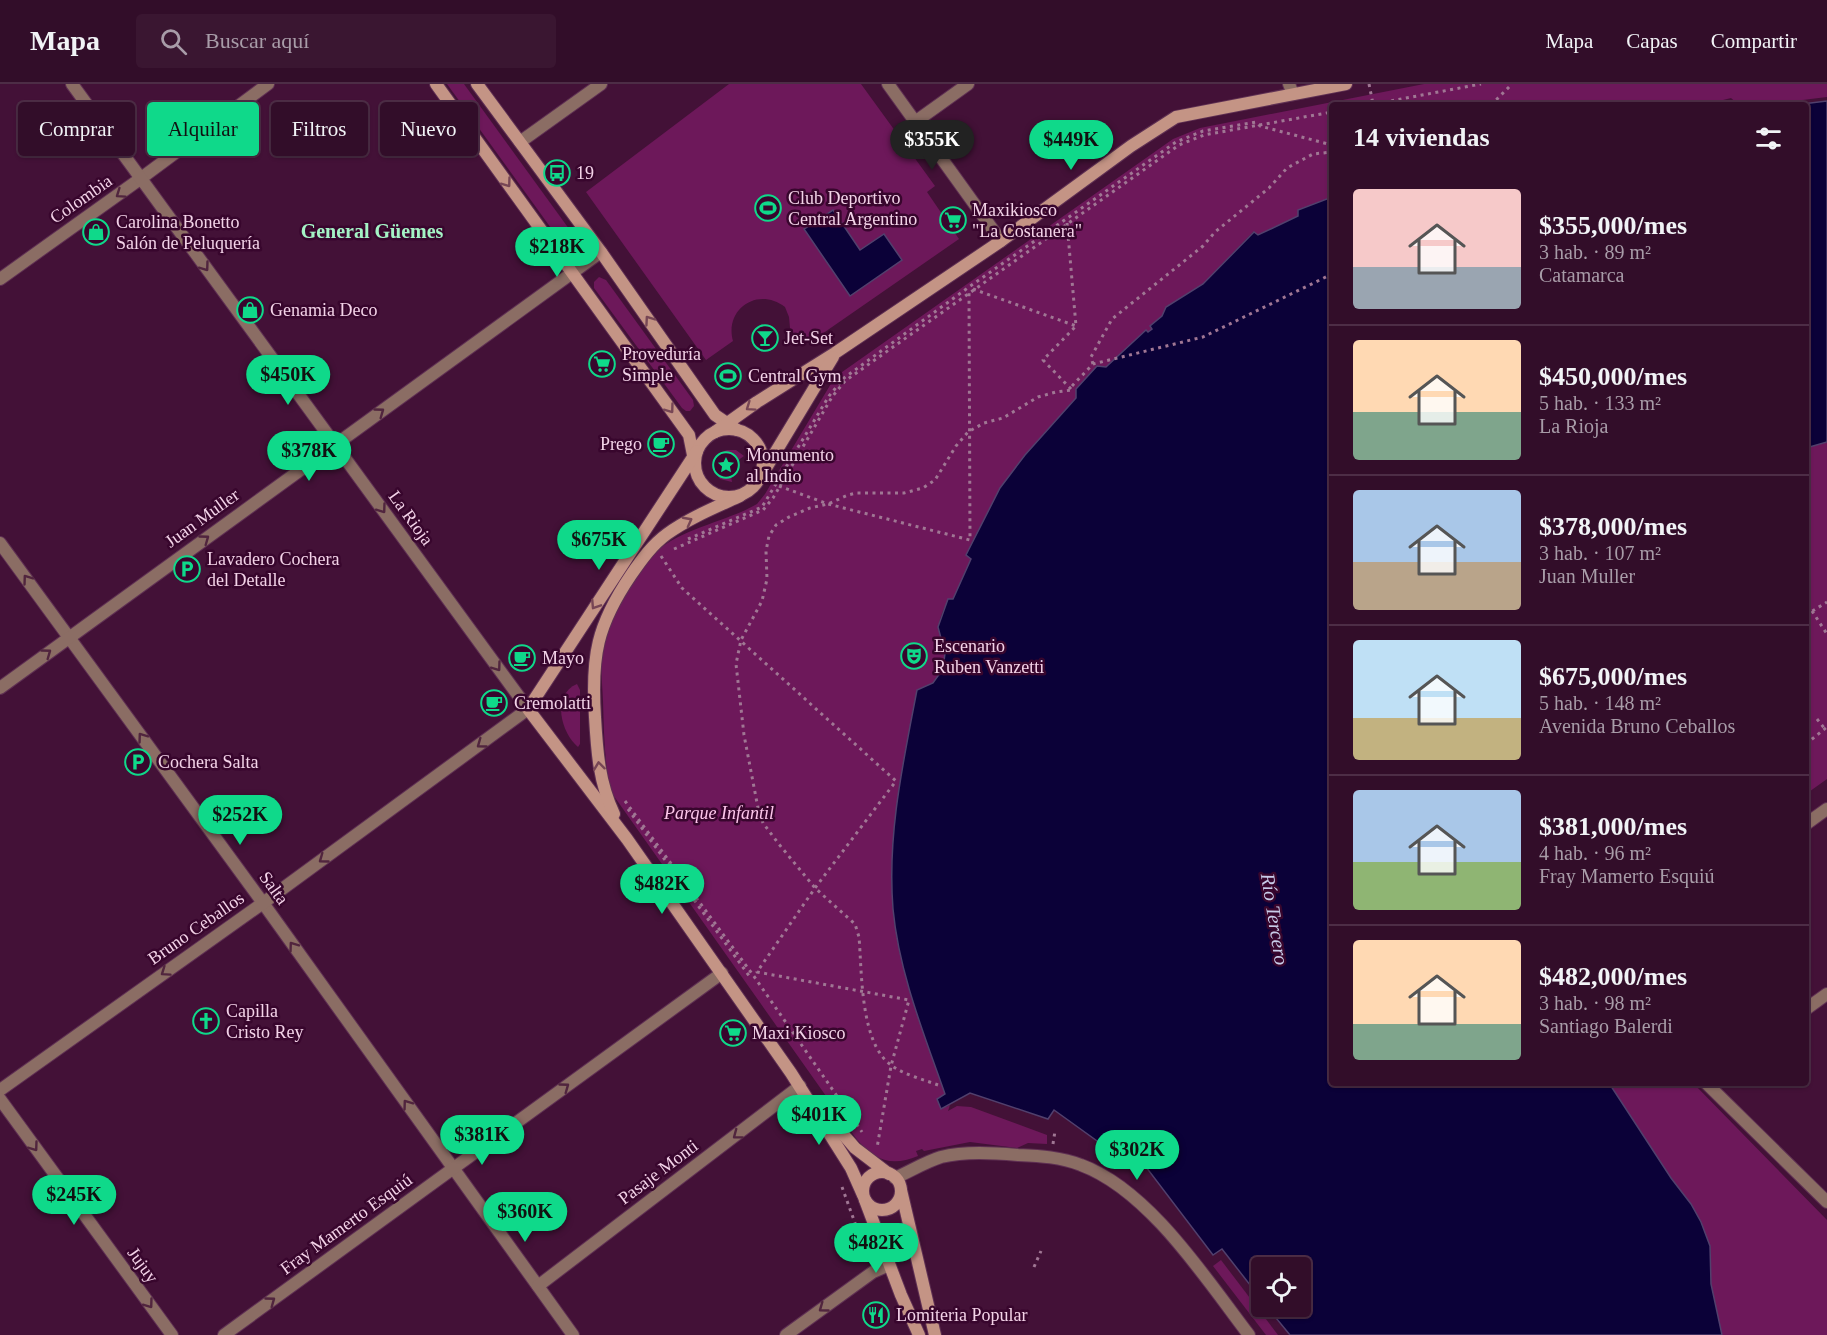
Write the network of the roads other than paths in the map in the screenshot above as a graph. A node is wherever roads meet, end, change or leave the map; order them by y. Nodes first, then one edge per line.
1 (72, 84) edge
2 (268, 84) edge
3 (436, 84) edge
4 (477, 84) edge
5 (601, 84) edge
6 (888, 84) edge
7 (968, 84) edge
8 (1346, 84) edge
9 (1291, 89) edge
10 (915, 122) junction
11 (520, 142) junction
12 (140, 179) junction
13 (1001, 241) junction
14 (601, 252) junction
15 (572, 273) junction
16 (0, 279) edge
17 (835, 353) junction
18 (732, 427) junction
19 (335, 444) junction
20 (695, 458) junction
21 (761, 476) junction
22 (740, 496) junction
23 (0, 543) edge
24 (69, 638) junction
25 (0, 687) edge
26 (528, 709) junction
27 (1827, 809) edge
28 (1809, 822) edge
29 (627, 839) junction
30 (263, 903) junction
31 (722, 973) junction
32 (1827, 994) edge
33 (1809, 1007) edge
34 (800, 1086) junction
35 (1710, 1086) edge
36 (0, 1090) edge
37 (0, 1099) edge
38 (453, 1169) junction
39 (892, 1176) junction
40 (901, 1190) junction
41 (1824, 1195) edge
42 (864, 1197) junction
43 (889, 1265) junction
44 (538, 1286) junction
45 (172, 1335) edge
46 (224, 1335) edge
47 (573, 1335) edge
48 (786, 1335) edge
49 (919, 1335) edge
50 (935, 1335) edge
51 (1249, 1335) edge

1 - 12 street, La Rioja
2 - 12 street, Colombia
3 -> 15 main road
4 - 11 main road
5 - 11 street
6 - 10 street
7 - 10 street
8 - 9 main road
9 - 13 main road
10 - 13 street
11 - 14 main road
12 -> 16 street, Colombia
12 -> 19 street, La Rioja
13 - 17 main road
14 - 15 street, Juan Muller
18 -> 14 main road
19 -> 15 street, Juan Muller
15 -> 20 main road
17 -> 18 main road
17 - 21 main road
18 - 20 main road
18 - 21 main road
24 -> 19 street, Juan Muller
19 -> 26 street, La Rioja
20 - 22 main road
20 -> 26 main road
21 - 22 main road
29 -> 22 main road
24 -> 23 street, Salta
25 -> 24 street, Juan Muller
30 -> 24 street, Salta
26 - 29 main road, La Rioja
26 -> 30 street, Bruno Ceballos
27 - 28 street
29 - 31 main road, La Rioja
30 -> 36 street, Bruno Ceballos
38 -> 30 street, Salta
31 - 34 main road, La Rioja
38 -> 31 street, Fray Mamerto Esquiú
32 - 33 street
34 - 39 main road
34 - 42 main road
34 -> 44 street, Pasaje Monti
35 - 41 street
37 -> 45 street, Jujuy
38 - 44 street, Salta
46 -> 38 street, Fray Mamerto Esquiú
39 - 40 main road
39 - 42 main road
39 - 51 street
40 - 42 main road
40 - 50 main road
42 - 43 main road
43 -> 48 street
43 - 49 main road
44 - 47 street, Salta

